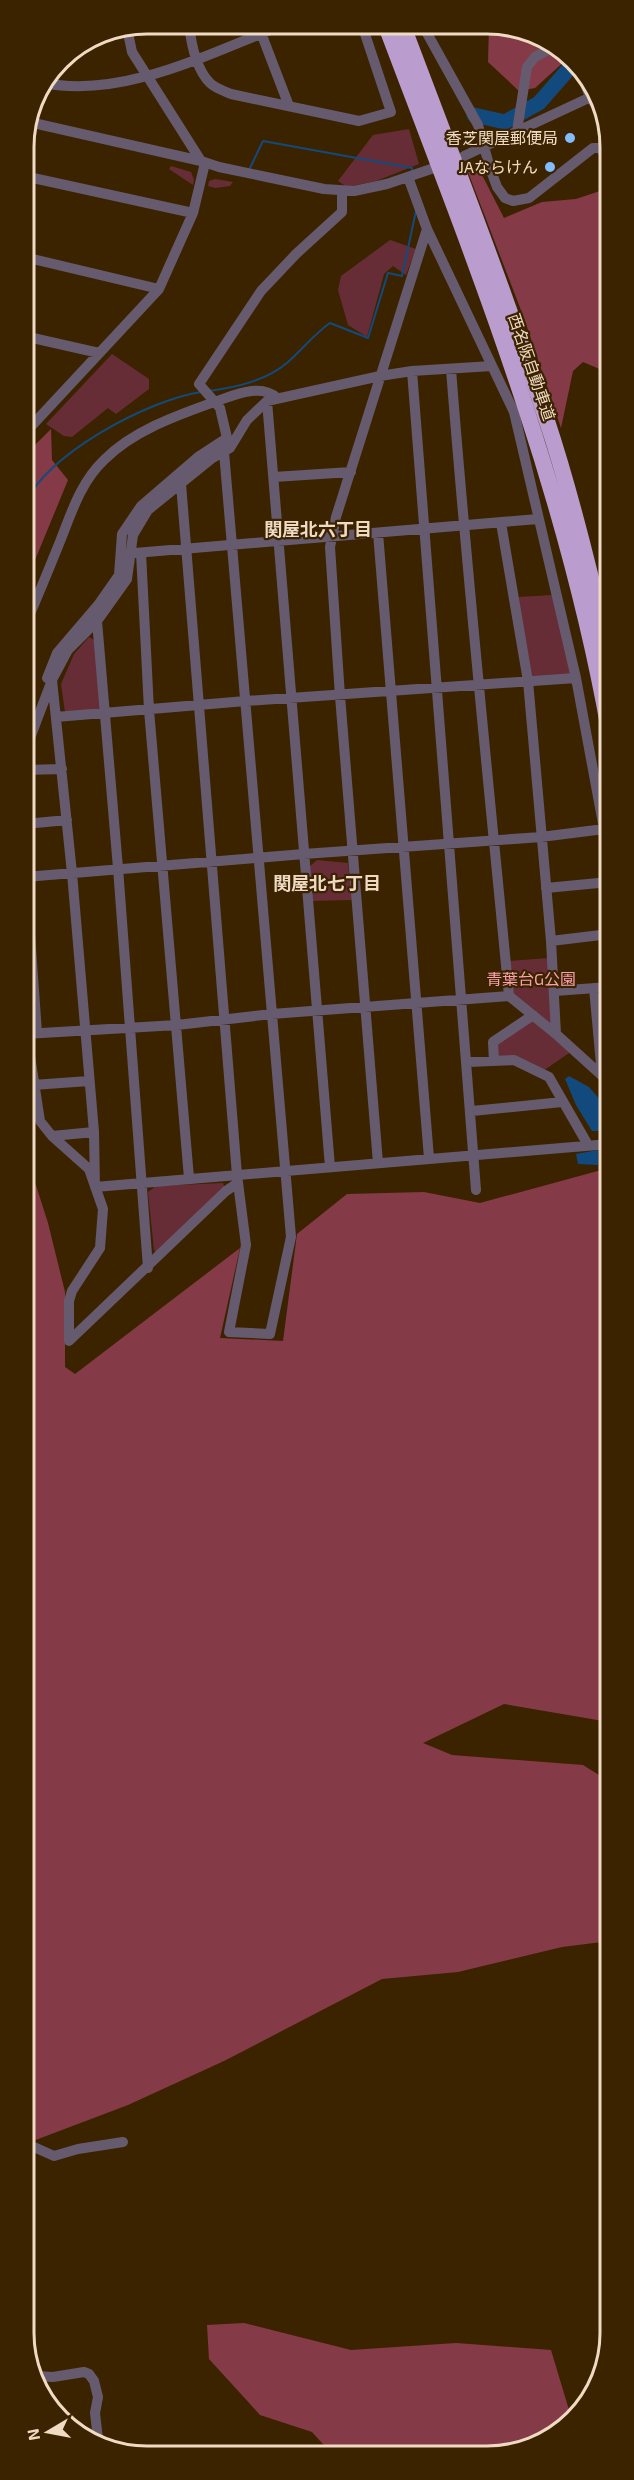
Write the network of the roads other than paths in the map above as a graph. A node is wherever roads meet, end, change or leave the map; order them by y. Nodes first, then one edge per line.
1 (191, 34) edge
2 (249, 34) edge
3 (262, 34) edge
4 (365, 34) edge
5 (389, 34) edge
6 (406, 34) edge
7 (427, 34) edge
8 (129, 36) edge
9 (545, 52) edge
10 (197, 58) junction
11 (147, 75) junction
12 (54, 85) edge
13 (588, 98) edge
14 (289, 106) junction
15 (37, 124) edge
16 (517, 130) junction
17 (484, 146) junction
18 (600, 148) edge
19 (464, 156) dead end
20 (203, 162) junction
21 (435, 168) dead end
22 (408, 177) junction
23 (35, 178) edge
24 (342, 191) junction
25 (193, 213) junction
26 (427, 229) junction
27 (35, 260) edge
28 (159, 289) junction
29 (35, 338) edge
30 (99, 353) junction
31 (492, 366) junction
32 (451, 369) junction
33 (412, 371) junction
34 (380, 376) junction
35 (212, 399) junction
36 (272, 399) junction
37 (35, 425) edge
38 (224, 452) junction
39 (351, 472) junction
40 (274, 477) junction
41 (181, 484) junction
42 (538, 519) junction
43 (501, 523) junction
44 (463, 526) junction
45 (425, 529) junction
46 (378, 533) junction
47 (331, 537) junction
48 (278, 541) junction
49 (232, 544) junction
50 (187, 547) junction
51 (141, 552) junction
52 (129, 553) junction
53 (35, 601) edge
54 (600, 616) edge
55 (97, 621) junction
56 (576, 678) junction
57 (52, 680) junction
58 (528, 681) junction
59 (480, 685) junction
60 (600, 686) edge
61 (436, 687) junction
62 (391, 691) junction
63 (340, 696) junction
64 (291, 698) junction
65 (246, 700) junction
66 (200, 706) junction
67 (35, 708) edge
68 (150, 710) junction
69 (104, 714) junction
70 (56, 717) junction
71 (35, 726) edge
72 (62, 769) junction
73 (35, 770) edge
74 (600, 807) edge
75 (67, 820) junction
76 (35, 823) edge
77 (600, 830) edge
78 (541, 837) junction
79 (494, 840) junction
80 (450, 844) junction
81 (403, 847) junction
82 (352, 851) junction
83 (304, 854) junction
84 (258, 857) junction
85 (212, 862) junction
86 (164, 866) junction
87 (118, 868) junction
88 (72, 873) junction
89 (35, 876) edge
90 (600, 883) edge
91 (546, 888) junction
92 (600, 935) edge
93 (551, 941) junction
94 (594, 988) junction
95 (600, 988) edge
96 (555, 991) junction
97 (509, 996) junction
98 (463, 999) junction
99 (415, 1003) junction
100 (366, 1007) junction
101 (317, 1011) junction
102 (272, 1014) junction
103 (533, 1015) junction
104 (35, 1017) edge
105 (224, 1020) junction
106 (177, 1025) junction
107 (129, 1028) junction
108 (85, 1030) junction
109 (37, 1033) joint
110 (556, 1034) junction
111 (600, 1034) edge
112 (494, 1061) junction
113 (468, 1062) junction
114 (600, 1073) edge
115 (89, 1081) junction
116 (35, 1085) edge
117 (35, 1093) edge
118 (562, 1102) junction
119 (472, 1111) junction
120 (94, 1132) junction
121 (52, 1136) junction
122 (600, 1144) edge
123 (588, 1145) junction
124 (475, 1155) junction
125 (429, 1158) junction
126 (378, 1163) junction
127 (330, 1167) junction
128 (284, 1171) junction
129 (189, 1178) junction
130 (238, 1179) junction
131 (141, 1183) junction
132 (95, 1187) junction
133 (476, 1190) dead end
134 (148, 1268) junction
135 (123, 2142) dead end
136 (34, 2147) edge
137 (43, 2376) edge
138 (97, 2434) edge

1 - 10 street
2 - 10 street
3 - 14 street
4 - 14 street
5 - 60 highway, 西名阪自動車道
6 - 54 highway, 西名阪自動車道
7 - 17 street
8 - 11 street
9 - 16 street
10 - 11 street
10 - 14 street
11 - 12 street
11 - 20 street
13 - 16 street
15 - 20 street
16 - 17 street
17 - 18 street
17 - 19 street
20 - 24 street
20 - 25 street
21 - 22 street
22 - 24 street
22 - 26 street
23 - 25 street
24 - 35 street
25 - 28 street
26 - 31 street
26 - 34 street
27 - 28 street
28 - 30 street
29 - 30 street
30 - 37 street
31 - 32 street
31 - 42 street
32 - 33 street
32 - 44 street
33 - 34 street
33 - 45 street
34 - 36 street
34 - 39 street
35 - 36 street
35 - 53 street
35 - 67 street
36 - 38 street
36 - 40 street
38 - 41 street
38 - 49 street
39 - 40 street
39 - 47 street
40 - 48 street
41 - 50 street
41 - 52 street
42 - 43 street
42 - 56 street
43 - 44 street
43 - 58 street
44 - 45 street
44 - 59 street
45 - 46 street
45 - 61 street
46 - 47 street
46 - 62 street
47 - 48 street
47 - 63 street
48 - 49 street
48 - 64 street
49 - 50 street
49 - 65 street
50 - 51 street
50 - 66 street
51 - 52 street
51 - 68 street
52 - 55 street
55 - 57 street
55 - 69 street
56 - 58 street
56 - 74 street
57 - 70 street
57 - 71 street
58 - 59 street
58 - 78 street
59 - 61 street
59 - 79 street
61 - 62 street
61 - 80 street
62 - 63 street
62 - 81 street
63 - 64 street
63 - 82 street
64 - 65 street
64 - 83 street
65 - 66 street
65 - 84 street
66 - 68 street
66 - 85 street
68 - 69 street
68 - 86 street
69 - 70 street
69 - 87 street
70 - 72 street
72 - 73 street
72 - 75 street
75 - 76 street
75 - 88 street
77 - 78 street
78 - 79 street
78 - 91 street
79 - 80 street
79 - 97 street
80 - 81 street
80 - 98 street
81 - 82 street
81 - 99 street
82 - 83 street
82 - 100 street
83 - 84 street
83 - 101 street
84 - 85 street
84 - 102 street
85 - 86 street
85 - 105 street
86 - 87 street
86 - 106 street
87 - 88 street
87 - 107 street
88 - 89 street
88 - 108 street
90 - 91 street
91 - 93 street
92 - 93 street
93 - 96 street
94 - 95 street
94 - 96 street
94 - 111 street
96 - 110 street
97 - 98 street
97 - 103 street
98 - 99 street
98 - 113 street
99 - 100 street
99 - 125 street
100 - 101 street
100 - 126 street
101 - 102 street
101 - 127 street
102 - 105 street
102 - 128 street
103 - 110 street
103 - 112 street
104 - 109 street
105 - 106 street
105 - 130 street
106 - 107 street
106 - 129 street
107 - 108 street
107 - 131 street
108 - 109 street
108 - 115 street
110 - 114 street
112 - 113 street
112 - 118 street
113 - 119 street
115 - 116 street
115 - 120 street
117 - 121 street
118 - 119 street
118 - 123 street
119 - 124 street
120 - 121 street
120 - 132 street
121 - 132 street
122 - 123 street
123 - 124 street
124 - 125 street
124 - 133 street
125 - 126 street
126 - 127 street
127 - 128 street
128 - 130 street
128 - 130 street
129 - 130 street
129 - 131 street
130 - 134 street
131 - 132 street
131 - 134 street
132 - 134 street
135 - 136 street
137 - 138 street

